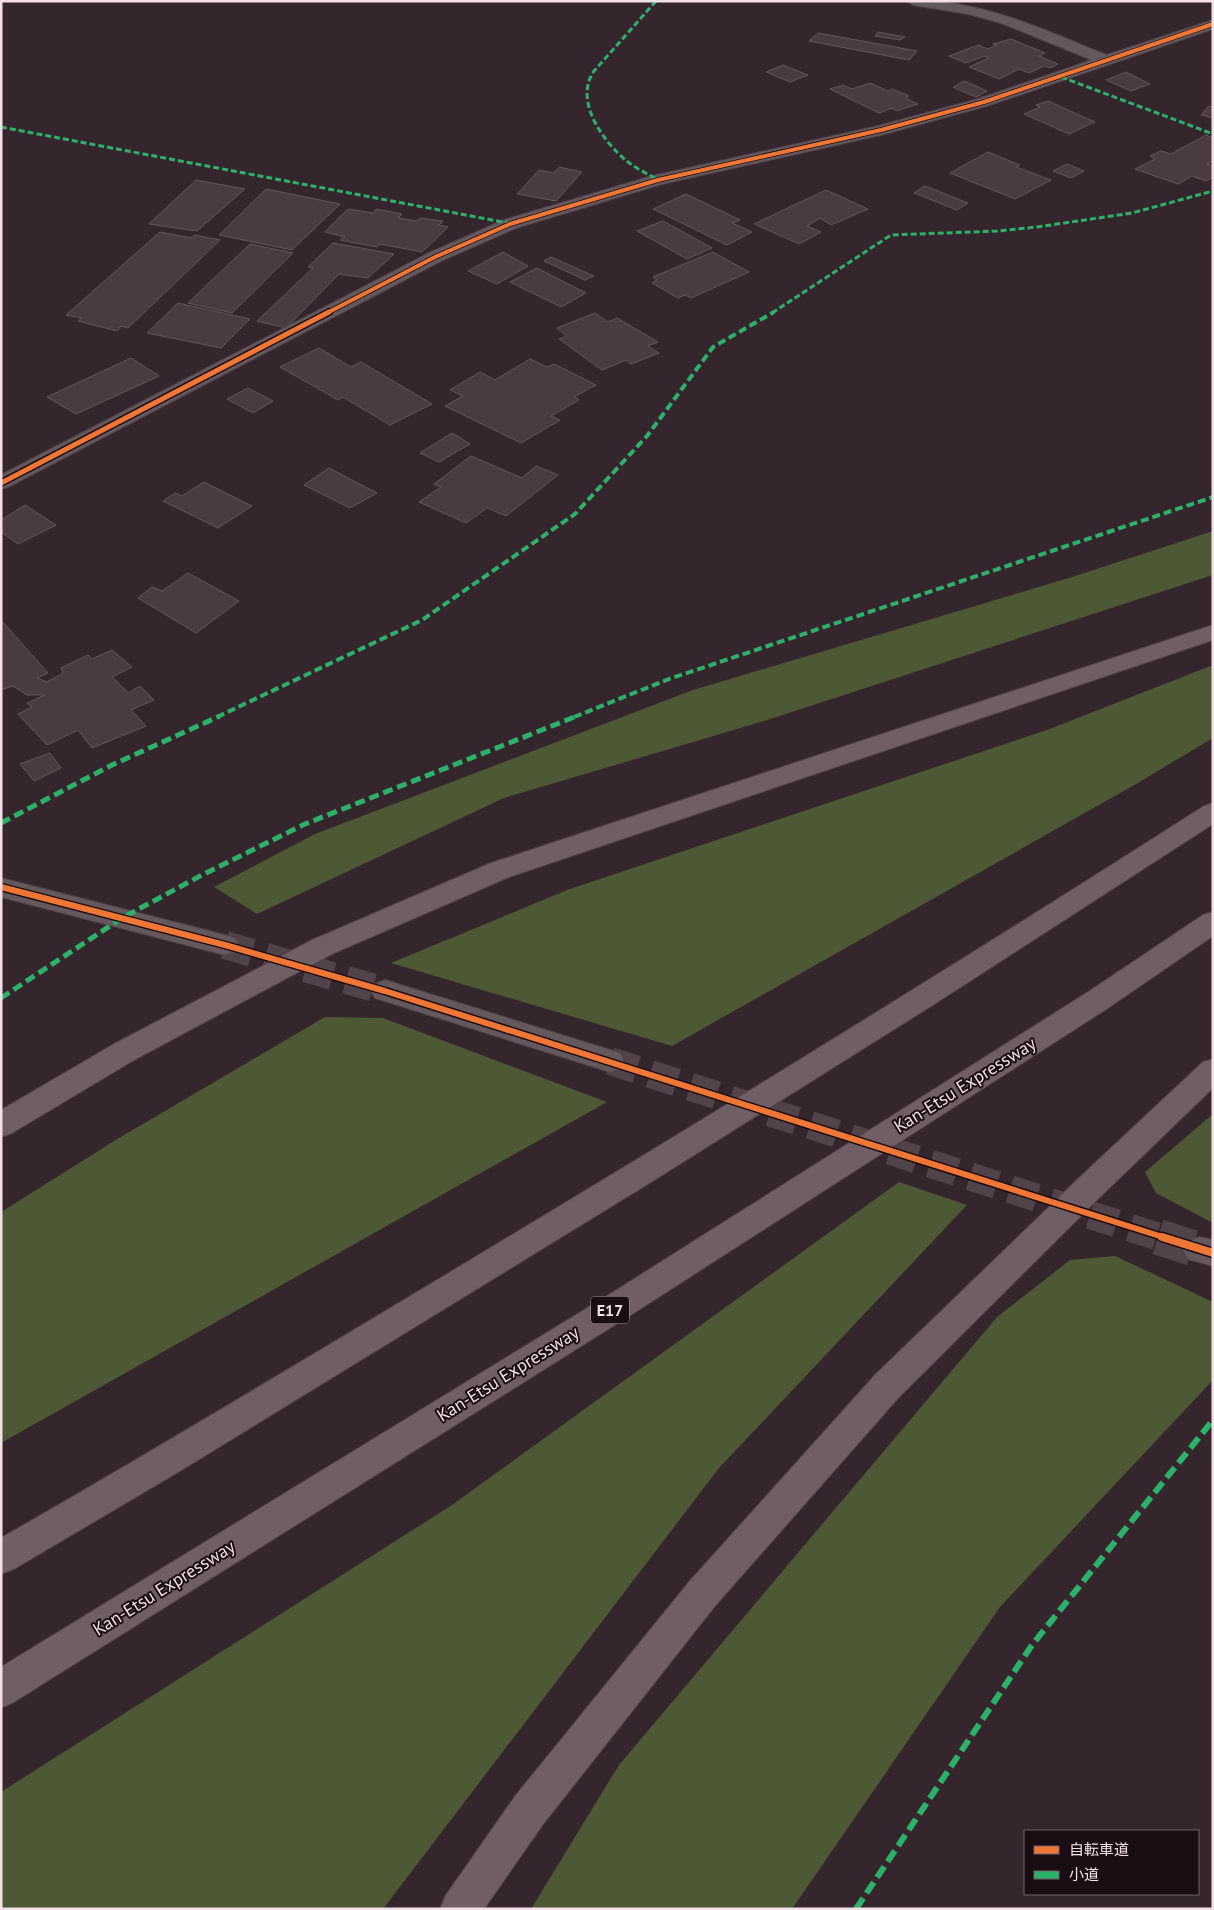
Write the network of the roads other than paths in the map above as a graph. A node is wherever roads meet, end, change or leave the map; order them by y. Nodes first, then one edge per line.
1 (913, 1) edge
2 (1213, 24) edge
3 (1106, 60) junction
4 (1, 483) edge
5 (1213, 632) edge
6 (1213, 812) edge
7 (1, 887) edge
8 (1213, 922) edge
9 (225, 945) tunnel mouth
10 (385, 991) tunnel mouth
11 (610, 1060) tunnel mouth
12 (1213, 1070) edge
13 (1, 1125) edge
14 (1, 1557) edge
15 (1, 1690) edge
16 (460, 1909) edge

1 - 3 street
2 - 3 street
3 - 4 street
5 - 13 highway
6 - 14 highway
7 - 9 street
8 - 15 highway, Kan-Etsu Expressway / E17
10 - 11 street
12 - 16 highway

